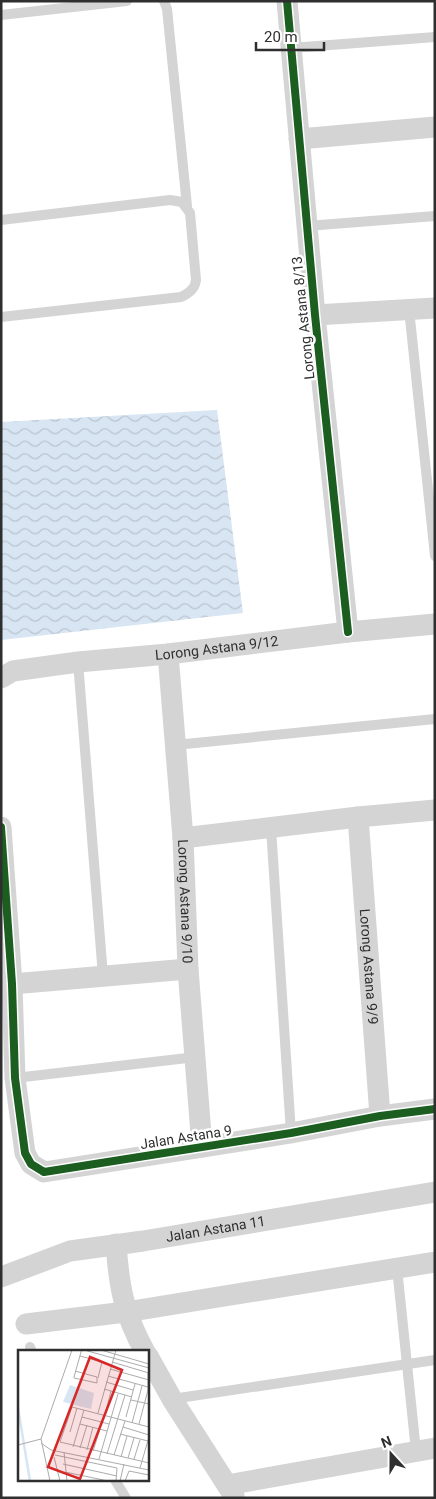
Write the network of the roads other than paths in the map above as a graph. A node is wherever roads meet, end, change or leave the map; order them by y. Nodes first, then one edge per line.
1 (127, 1) edge
2 (164, 1) edge
3 (287, 1) edge
4 (1, 15) edge
5 (435, 37) edge
6 (291, 48) junction
7 (435, 127) edge
8 (299, 139) junction
9 (187, 206) junction
10 (435, 216) edge
11 (1, 220) edge
12 (307, 226) junction
13 (435, 308) edge
14 (409, 309) junction
15 (315, 316) junction
16 (1, 317) edge
17 (435, 556) edge
18 (435, 624) edge
19 (348, 632) junction
20 (168, 654) junction
21 (78, 662) junction
22 (1, 678) edge
23 (435, 719) edge
24 (175, 745) junction
25 (435, 810) edge
26 (358, 817) junction
27 (1, 827) edge
28 (271, 828) junction
29 (183, 838) junction
30 (188, 969) junction
31 (102, 976) junction
32 (12, 984) junction
33 (196, 1057) junction
34 (15, 1078) junction
35 (435, 1110) edge
36 (380, 1116) junction
37 (291, 1133) junction
38 (202, 1147) junction
39 (435, 1192) edge
40 (116, 1244) junction
41 (435, 1262) edge
42 (397, 1268) junction
43 (1, 1277) edge
44 (126, 1312) junction
45 (26, 1324) dead end
46 (144, 1350) edge
47 (149, 1358) edge
48 (435, 1360) edge
49 (406, 1364) junction
50 (172, 1399) junction
51 (425, 1450) edge
52 (116, 1482) edge
53 (231, 1491) edge
54 (126, 1498) edge

1 - 4 lane
2 - 9 lane
3 - 6 street, Lorong Astana 8/13
5 - 6 lane
6 - 8 street, Lorong Astana 8/13
7 - 8 street
8 - 12 street, Lorong Astana 8/13
9 - 11 lane
9 - 16 lane
10 - 12 lane
12 - 15 street, Lorong Astana 8/13
13 - 14 street
14 - 15 street
14 - 17 lane
15 - 19 street, Lorong Astana 8/13
18 - 19 street, Lorong Astana 9/12
19 - 20 street, Lorong Astana 9/12
20 - 21 street, Lorong Astana 9/12
20 - 24 street, Lorong Astana 9/10
21 - 22 street, Lorong Astana 9/12
21 - 31 lane
23 - 24 lane
24 - 29 street, Lorong Astana 9/10
25 - 26 street
26 - 28 street
26 - 36 street, Lorong Astana 9/9
27 - 32 street
28 - 29 street
28 - 37 lane
29 - 30 street, Lorong Astana 9/10
30 - 31 street
30 - 33 street, Lorong Astana 9/10
31 - 32 street
32 - 34 street
33 - 34 lane
33 - 38 street, Lorong Astana 9/10
34 - 38 street, Jalan Astana 9
35 - 36 street, Jalan Astana 9
36 - 37 street, Jalan Astana 9
37 - 38 street, Jalan Astana 9
39 - 40 street, Jalan Astana 11
40 - 43 street, Jalan Astana 11
40 - 44 street
41 - 42 street
42 - 44 street
42 - 49 lane
44 - 45 street
44 - 46 street
47 - 50 street
48 - 49 lane
49 - 50 lane
49 - 51 lane
50 - 53 street
51 - 53 street
52 - 54 lane

